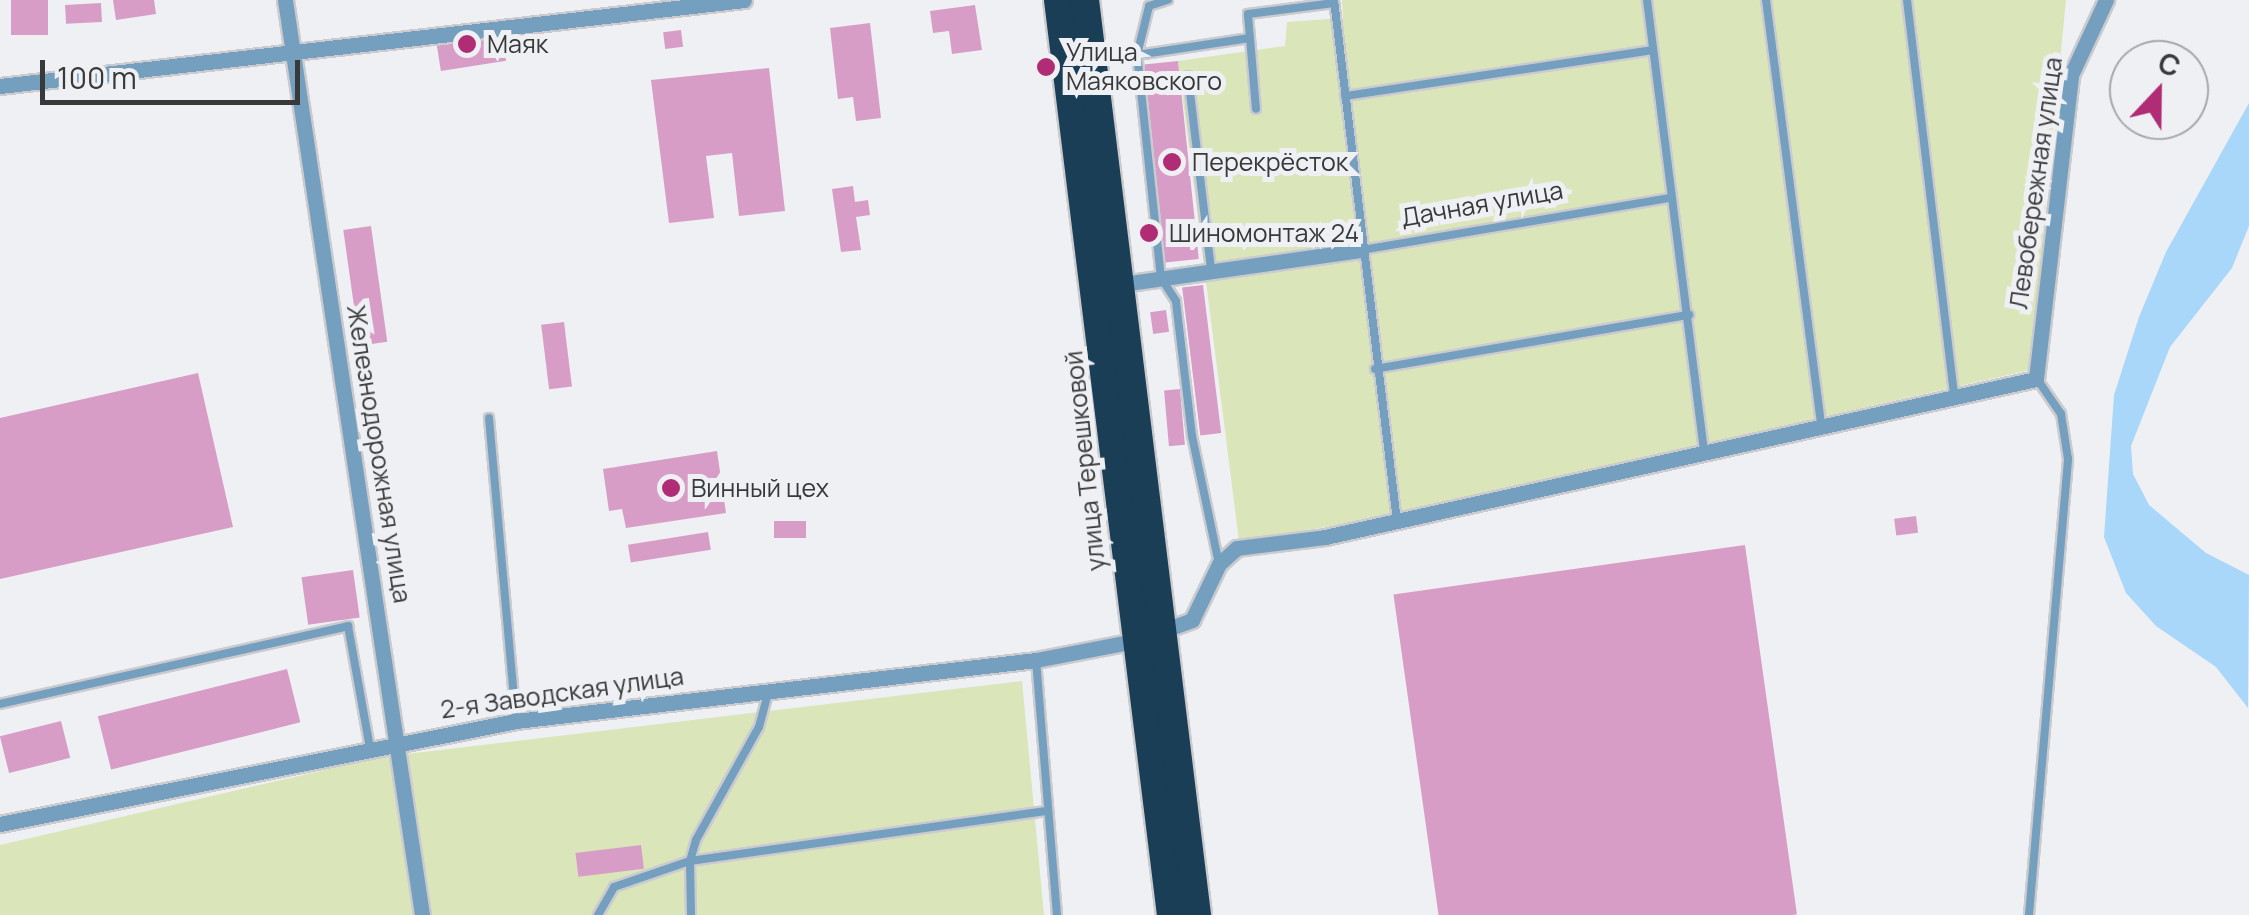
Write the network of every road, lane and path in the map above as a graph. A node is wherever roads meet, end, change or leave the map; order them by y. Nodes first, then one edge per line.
1 (286, 0) edge
2 (605, 0) edge
3 (744, 0) edge
4 (1058, 0) edge
5 (1085, 0) edge
6 (1168, 0) edge
7 (1245, 0) edge
8 (1647, 0) edge
9 (1766, 0) edge
10 (1907, 0) edge
11 (2106, 0) edge
12 (1334, 1) edge
13 (1248, 14) junction
14 (607, 18) junction
15 (1250, 38) junction
16 (292, 47) junction
17 (1652, 50) junction
18 (1136, 55) junction
19 (1188, 76) dead end
20 (0, 86) edge
21 (1345, 96) junction
22 (1256, 109) dead end
23 (1671, 198) junction
24 (1362, 250) junction
25 (1212, 271) junction
26 (1161, 278) junction
27 (1122, 284) junction
28 (1689, 315) junction
29 (1375, 368) junction
30 (2036, 378) junction
31 (1954, 397) junction
32 (489, 418) dead end
33 (1821, 426) junction
34 (1704, 454) junction
35 (1396, 521) junction
36 (1219, 564) junction
37 (1149, 638) junction
38 (1036, 660) junction
39 (769, 691) junction
40 (0, 704) edge
41 (516, 721) junction
42 (398, 743) junction
43 (370, 748) junction
44 (1046, 811) junction
45 (0, 824) edge
46 (690, 861) junction
47 (422, 915) edge
48 (598, 915) edge
49 (690, 915) edge
50 (1057, 915) edge
51 (1171, 915) edge
52 (1196, 915) edge
53 (2029, 915) edge

1 - 16 street, Железнодорожная улица
2 - 14 street
3 - 14 street
4 - 37 highway, улица Терешковой
5 - 27 highway, улица Терешковой
6 - 18 lane
7 - 13 lane
8 - 17 lane
9 - 33 lane
10 - 31 lane
11 - 30 street, Левобережная улица
12 - 13 lane
12 - 21 lane
13 - 15 lane
14 - 16 street
15 - 18 lane
15 - 22 lane
16 - 20 street
16 - 42 street, Железнодорожная улица
17 - 21 lane
17 - 23 lane
18 - 26 lane
19 - 25 lane
21 - 24 lane
23 - 24 lane, Дачная улица
23 - 28 lane
24 - 25 street, Дачная улица
24 - 29 lane
25 - 26 street, Дачная улица
26 - 27 street, Дачная улица
26 - 36 lane
27 - 37 highway, улица Терешковой
28 - 29 lane
28 - 34 lane
29 - 35 lane
30 - 31 street
30 - 53 lane
31 - 33 street
32 - 41 lane
33 - 34 street
34 - 35 street
35 - 36 street
36 - 37 street
37 - 38 street, 2-я Заводская улица
37 - 51 highway, улица Терешковой
37 - 52 highway, улица Терешковой
38 - 39 street, 2-я Заводская улица
38 - 44 lane
39 - 41 street, 2-я Заводская улица
39 - 46 lane
40 - 43 lane
41 - 42 street, 2-я Заводская улица
42 - 43 street, 2-я Заводская улица
42 - 47 street, Железнодорожная улица
43 - 45 street, 2-я Заводская улица
44 - 46 lane
44 - 50 lane
46 - 48 lane
46 - 49 lane

